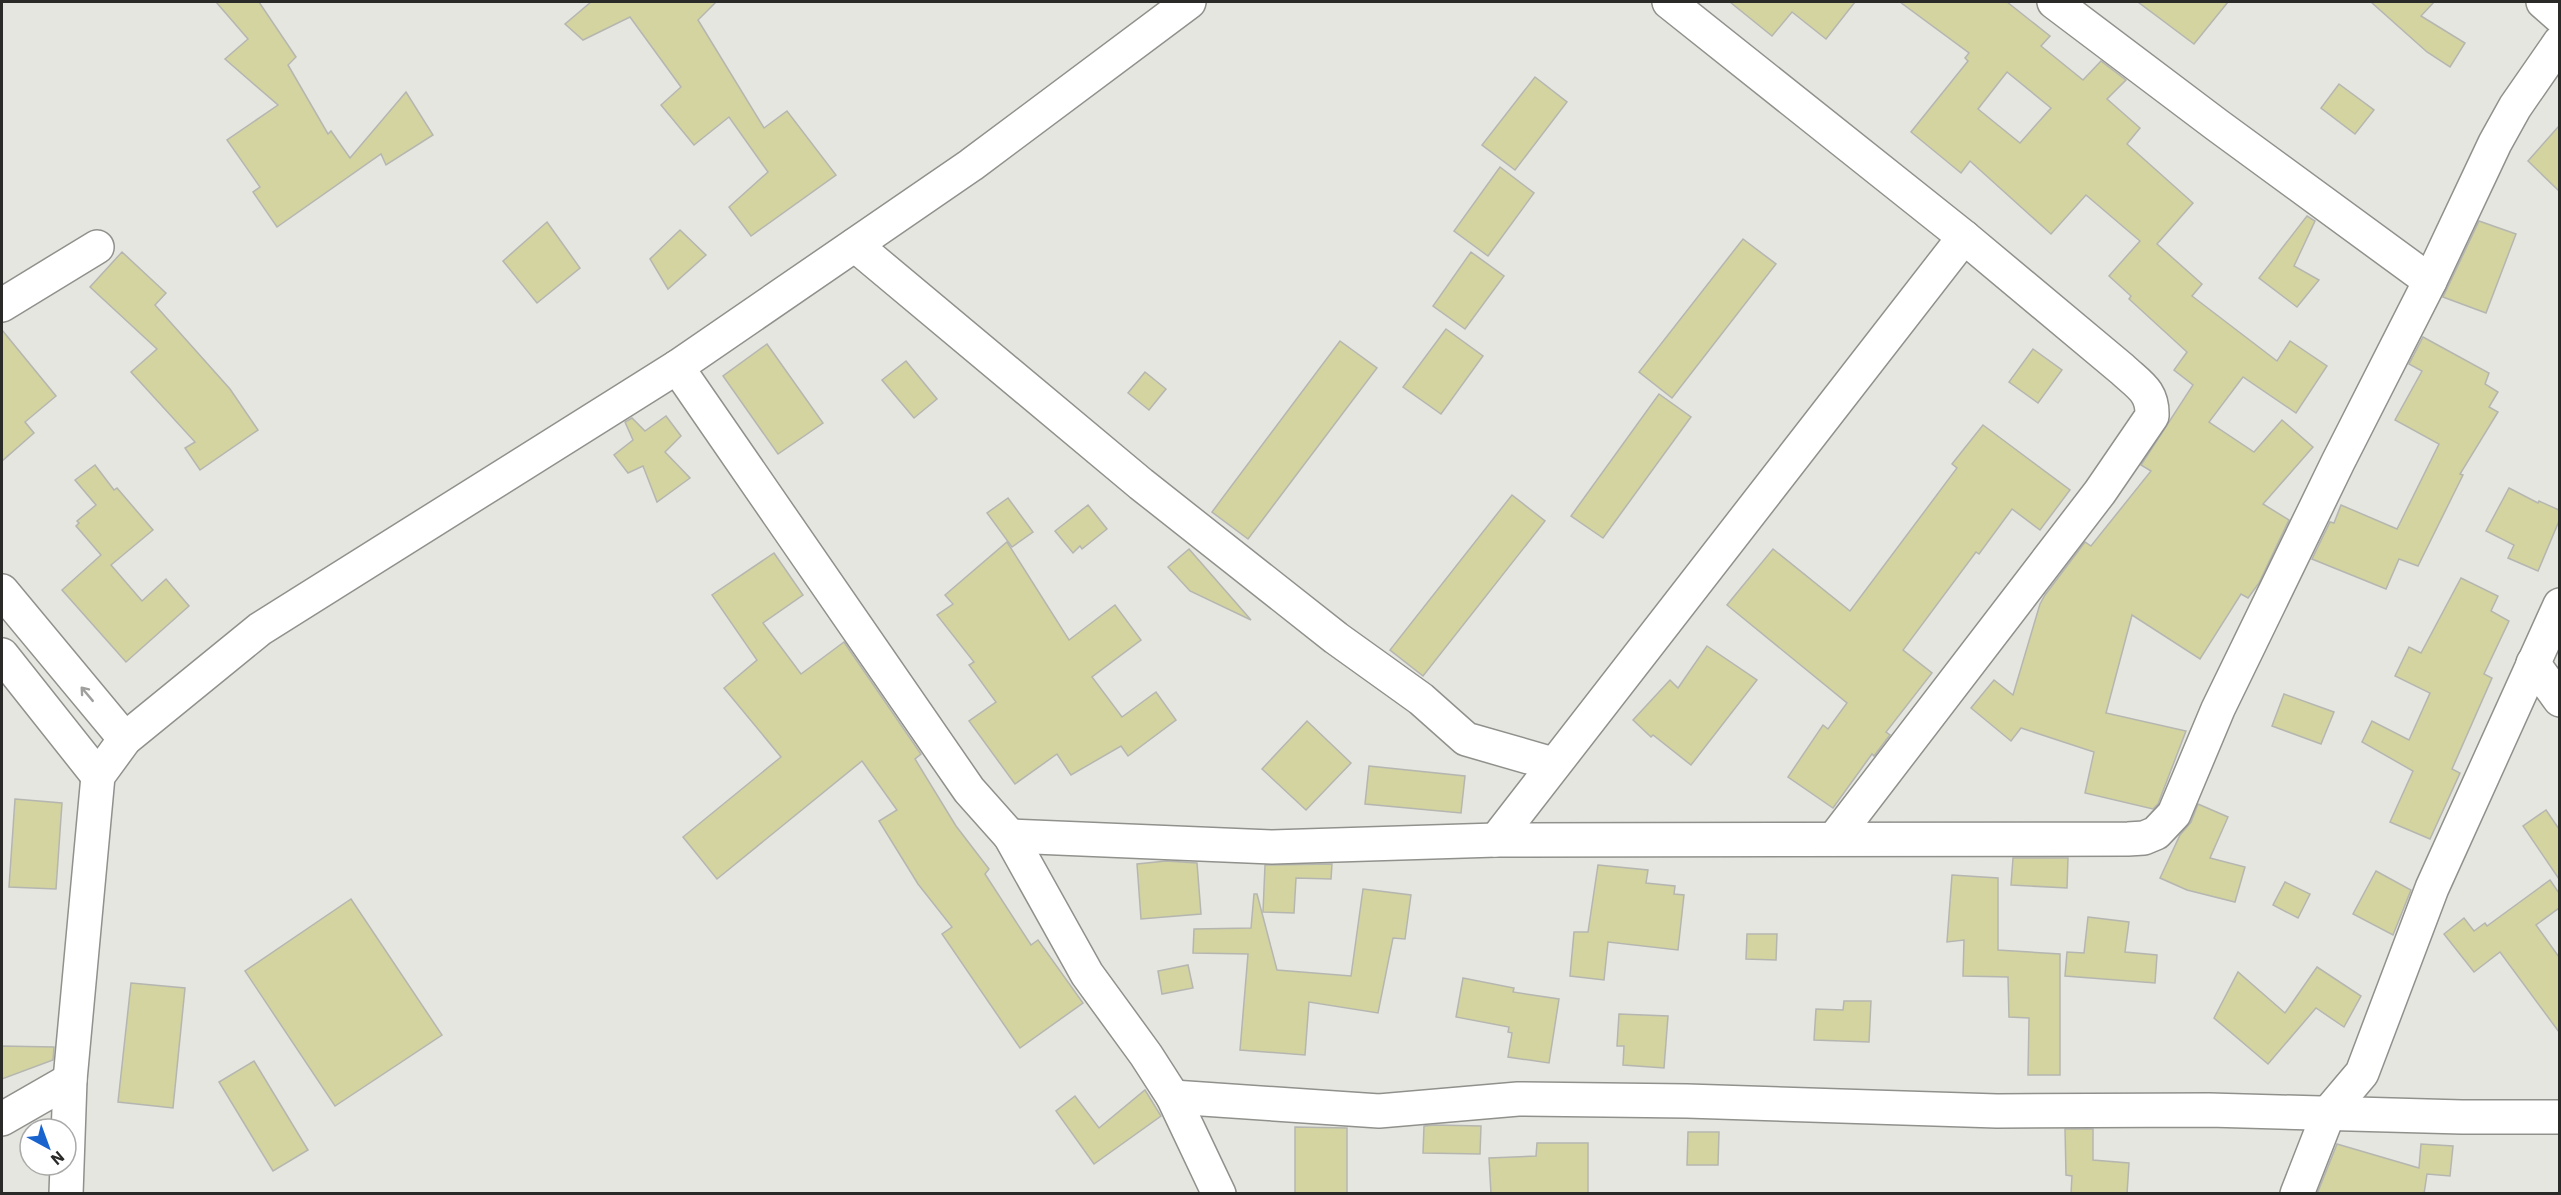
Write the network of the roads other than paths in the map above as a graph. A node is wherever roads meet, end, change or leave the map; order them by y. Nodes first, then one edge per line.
1 (1189, 2) edge
2 (1669, 2) edge
3 (2054, 2) edge
4 (2543, 2) edge
5 (2559, 17) edge
6 (2559, 42) edge
7 (1964, 237) junction
8 (855, 245) junction
9 (97, 247) dead end
10 (2430, 281) junction
11 (2, 305) edge
12 (676, 367) junction
13 (2, 591) edge
14 (2559, 605) edge
15 (2, 656) edge
16 (2533, 663) junction
17 (2559, 700) edge
18 (125, 739) junction
19 (1553, 764) junction
20 (99, 776) junction
21 (1010, 836) junction
22 (1834, 839) junction
23 (1496, 840) junction
24 (70, 1080) junction
25 (1173, 1096) junction
26 (2329, 1112) junction
27 (2559, 1117) edge
28 (2, 1119) edge
29 (66, 1194) edge
30 (1219, 1194) edge
31 (2297, 1194) edge

1 - 8 street
2 - 7 street
3 - 10 street
4 - 5 street
6 - 10 street
7 - 19 street
7 - 22 street
8 - 12 street
8 - 19 street
9 - 11 street
10 - 22 street
12 - 18 street
12 - 21 street
18 -> 13 street
14 - 16 street
15 - 20 street
16 - 17 street
16 - 26 street
18 - 20 street
19 - 23 street
20 - 24 street
21 - 23 street
21 - 25 street
22 - 23 street
24 - 28 street
24 - 29 street
25 - 26 street
25 - 30 street
26 - 27 street
26 - 31 street

